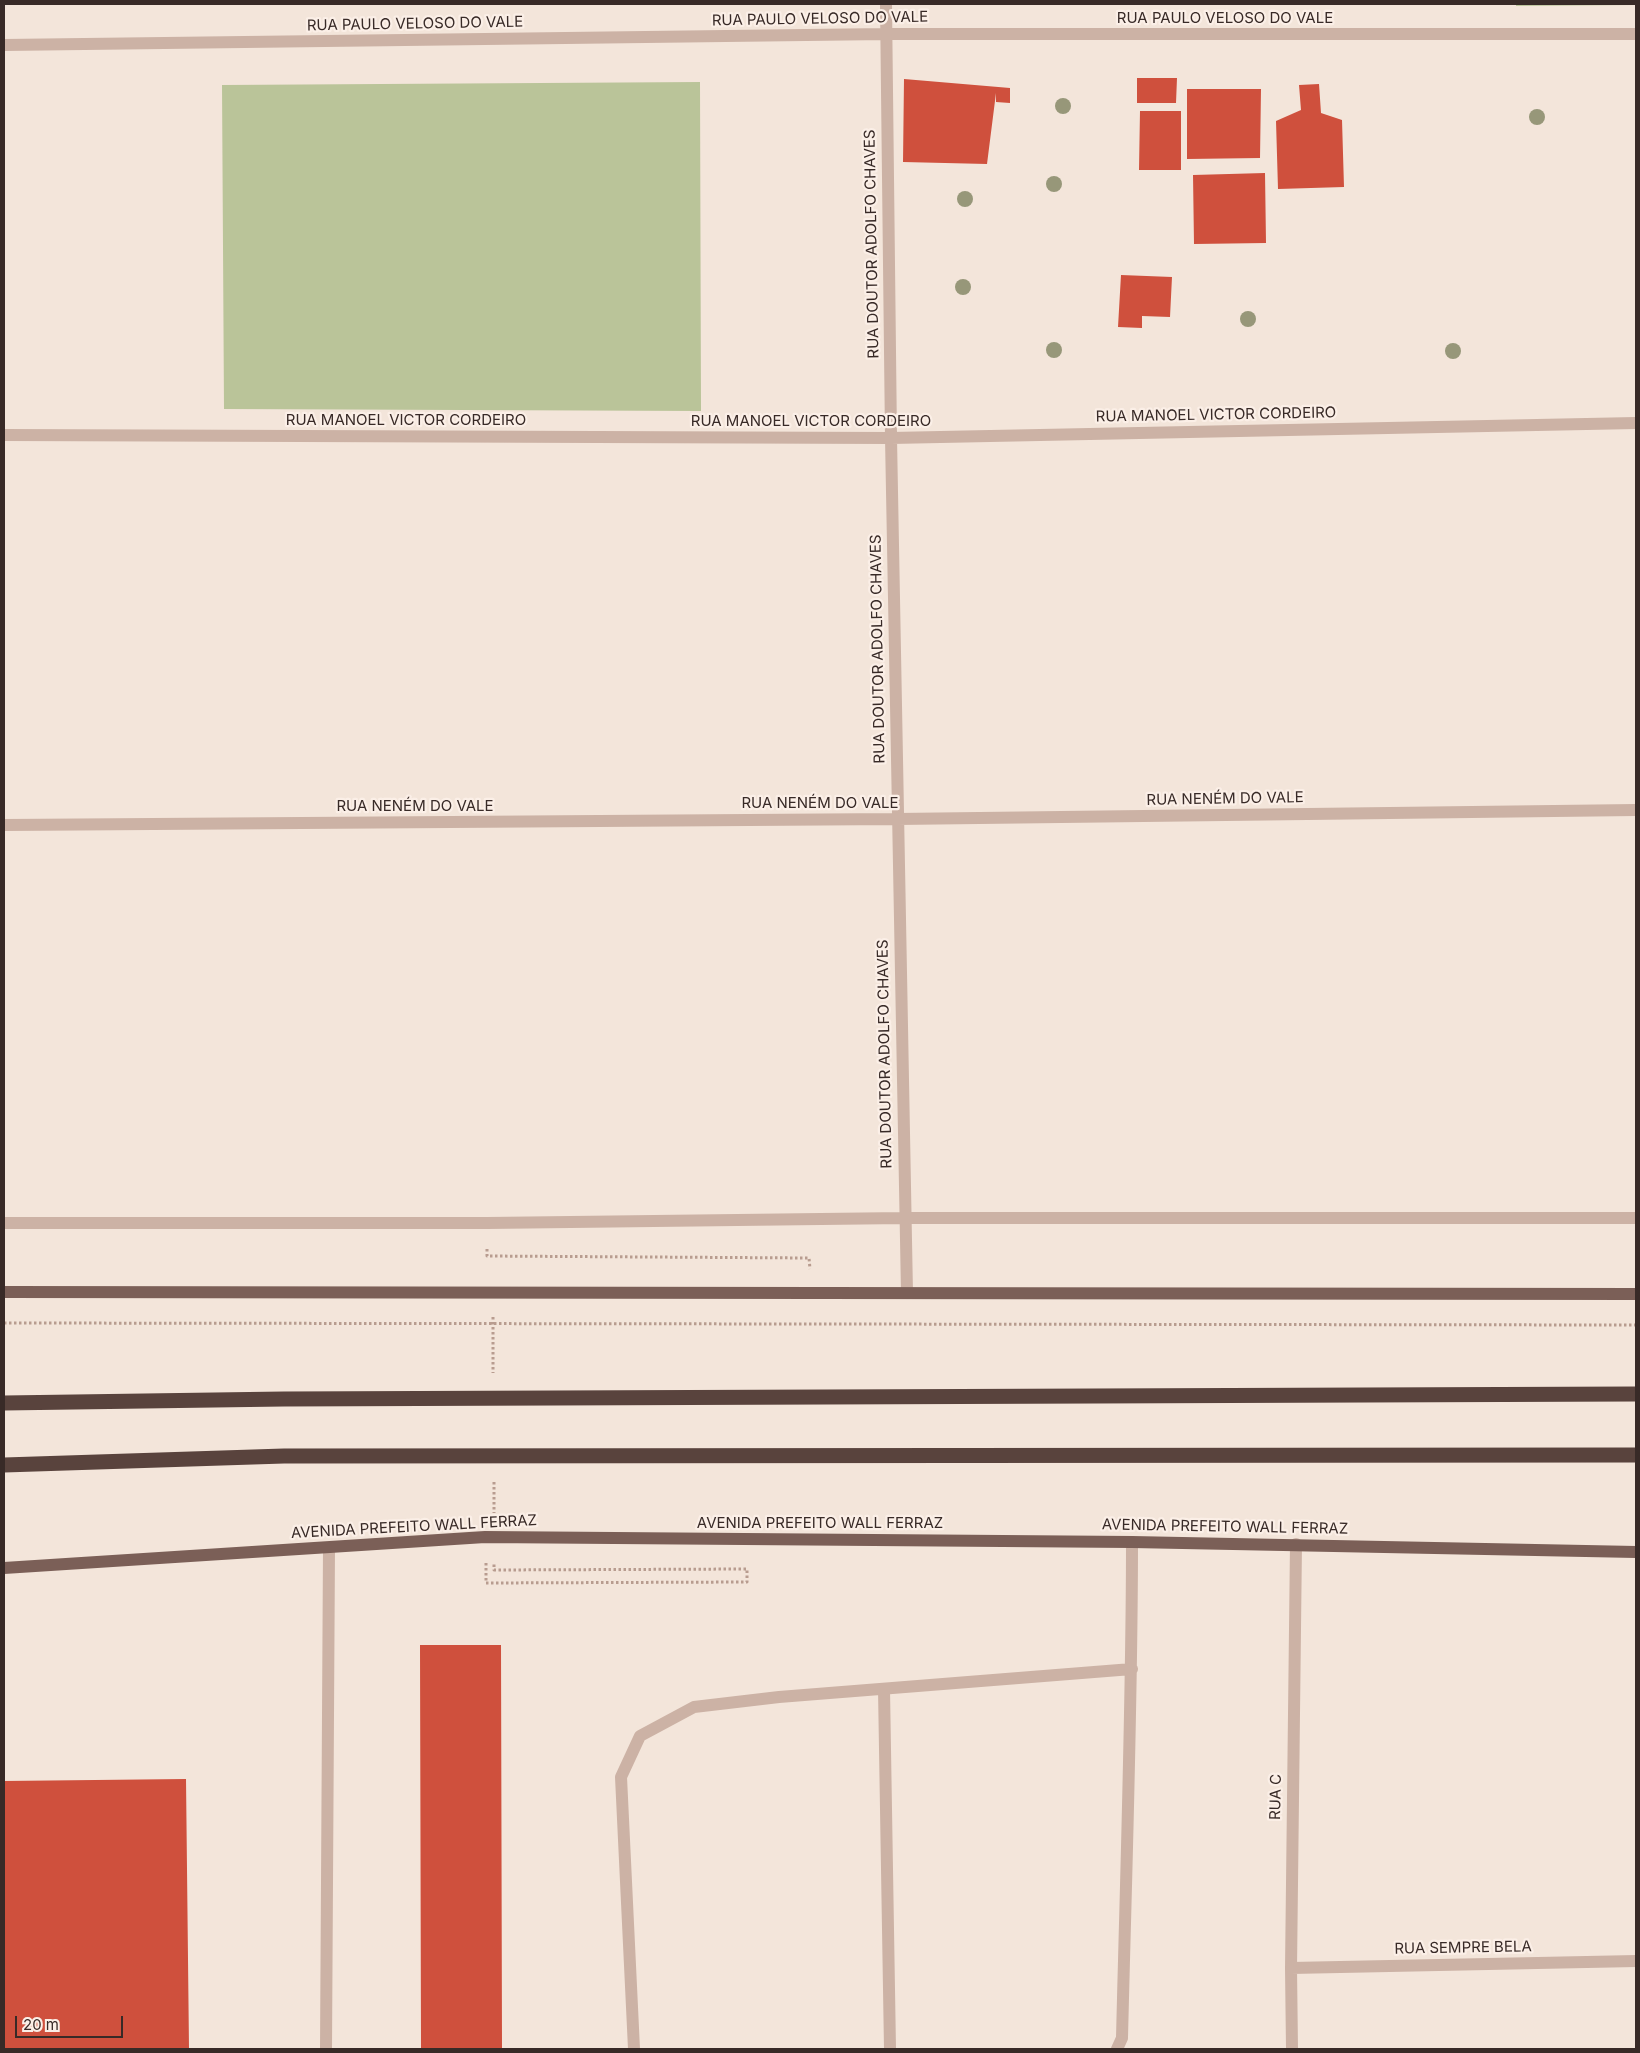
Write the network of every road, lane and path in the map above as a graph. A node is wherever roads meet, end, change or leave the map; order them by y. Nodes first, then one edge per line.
1 (886, 4) edge
2 (886, 34) junction
3 (1636, 34) edge
4 (4, 46) edge
5 (1636, 423) edge
6 (4, 435) edge
7 (891, 438) junction
8 (1636, 810) edge
9 (897, 819) junction
10 (4, 825) edge
11 (904, 1218) junction
12 (1636, 1218) edge
13 (4, 1223) edge
14 (487, 1256) dead end
15 (810, 1272) dead end
16 (4, 1292) edge
17 (907, 1293) junction
18 (1636, 1294) edge
19 (4, 1323) edge
20 (1636, 1325) edge
21 (1636, 1394) edge
22 (4, 1403) edge
23 (1636, 1455) edge
24 (4, 1465) edge
25 (1132, 1542) junction
26 (1296, 1544) junction
27 (329, 1548) junction
28 (1636, 1552) edge
29 (4, 1568) edge
30 (494, 1570) dead end
31 (486, 1583) dead end
32 (1132, 1669) junction
33 (884, 1689) junction
34 (1636, 1961) edge
35 (1291, 1968) junction
36 (326, 2049) edge
37 (634, 2049) edge
38 (890, 2049) edge
39 (1117, 2049) edge
40 (1292, 2049) edge

1 - 2 street, RUA DOUTOR ADOLFO CHAVES
2 - 3 street, RUA PAULO VELOSO DO VALE
2 - 4 street, RUA PAULO VELOSO DO VALE
2 - 7 street, RUA DOUTOR ADOLFO CHAVES
5 - 7 street, RUA MANOEL VICTOR CORDEIRO
6 - 7 street, RUA MANOEL VICTOR CORDEIRO
7 - 9 street, RUA DOUTOR ADOLFO CHAVES
8 - 9 street, RUA NENÉM DO VALE
9 - 10 street, RUA NENÉM DO VALE
9 - 11 street, RUA DOUTOR ADOLFO CHAVES
11 - 12 street
11 - 13 street
11 - 17 street, RUA DOUTOR ADOLFO CHAVES
14 - 15 path
16 - 17 main road
17 - 18 main road
19 - 20 path
21 - 22 highway
23 - 24 highway
25 - 26 main road, AVENIDA PREFEITO WALL FERRAZ
25 - 27 main road, AVENIDA PREFEITO WALL FERRAZ
25 - 32 street
26 - 28 main road, AVENIDA PREFEITO WALL FERRAZ
26 - 35 street, RUA C
27 - 29 main road, AVENIDA PREFEITO WALL FERRAZ
27 - 36 street
30 - 31 path
32 - 33 street
32 - 39 street
33 - 37 street
33 - 38 street
34 - 35 street, RUA SEMPRE BELA
35 - 40 street, RUA C

